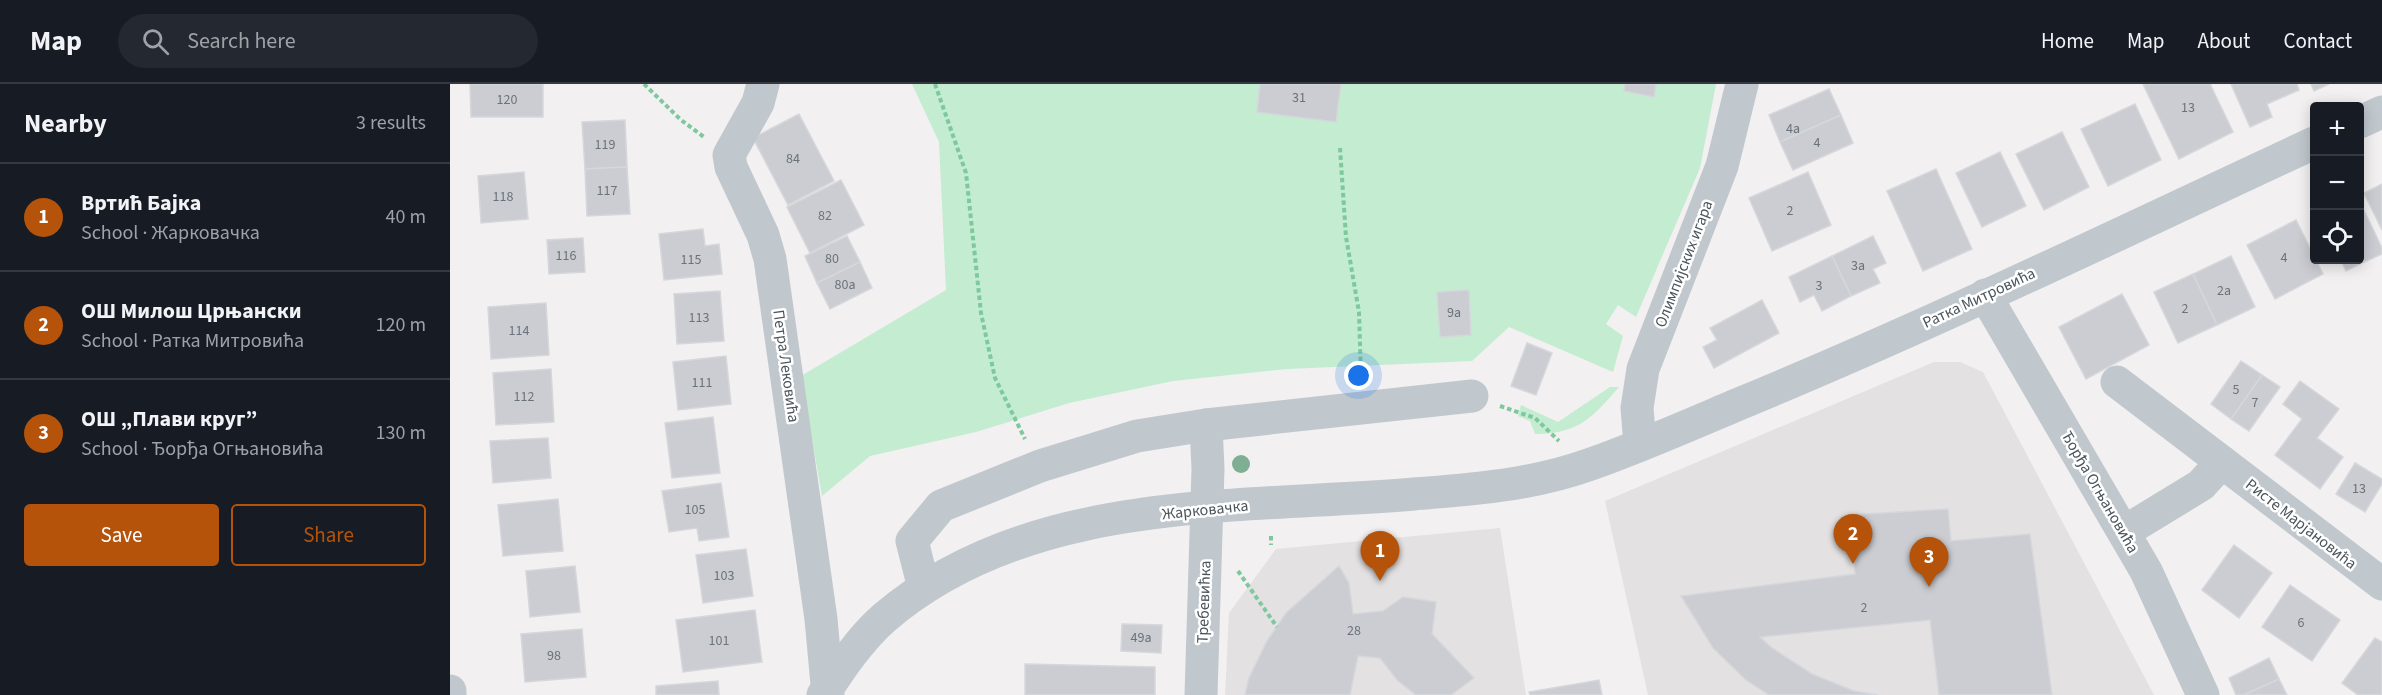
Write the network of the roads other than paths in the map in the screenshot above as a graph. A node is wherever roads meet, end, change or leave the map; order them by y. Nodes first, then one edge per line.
1 (763, 84) edge
2 (1742, 84) edge
3 (2382, 112) edge
4 (2364, 120) edge
5 (2310, 145) edge
6 (1985, 295) junction
7 (2117, 382) dead end
8 (1472, 396) road end
9 (1206, 425) junction
10 (1640, 445) junction
11 (2222, 462) junction
12 (1207, 508) junction
13 (2124, 532) junction
14 (2382, 584) edge
15 (924, 588) junction
16 (826, 693) edge
17 (1201, 695) edge
18 (2203, 695) edge

1 - 16 street, Петра Лековића
2 - 10 street, Олимпијских игара
3 - 4 street
5 - 6 street, Ратка Митровића
6 - 10 street, Ратка Митровића
6 - 13 street, Ђорђа Огњановића
7 - 11 street, Ристе Марјановића
8 - 9 street
9 - 12 street, Требевићка
9 - 15 street
10 - 12 street, Жарковачка
11 - 13 street
11 - 14 street, Ристе Марјановића
12 - 15 street, Жарковачка
12 - 17 street, Требевићка
13 - 18 street, Ђорђа Огњановића
15 - 16 street, Жарковачка

